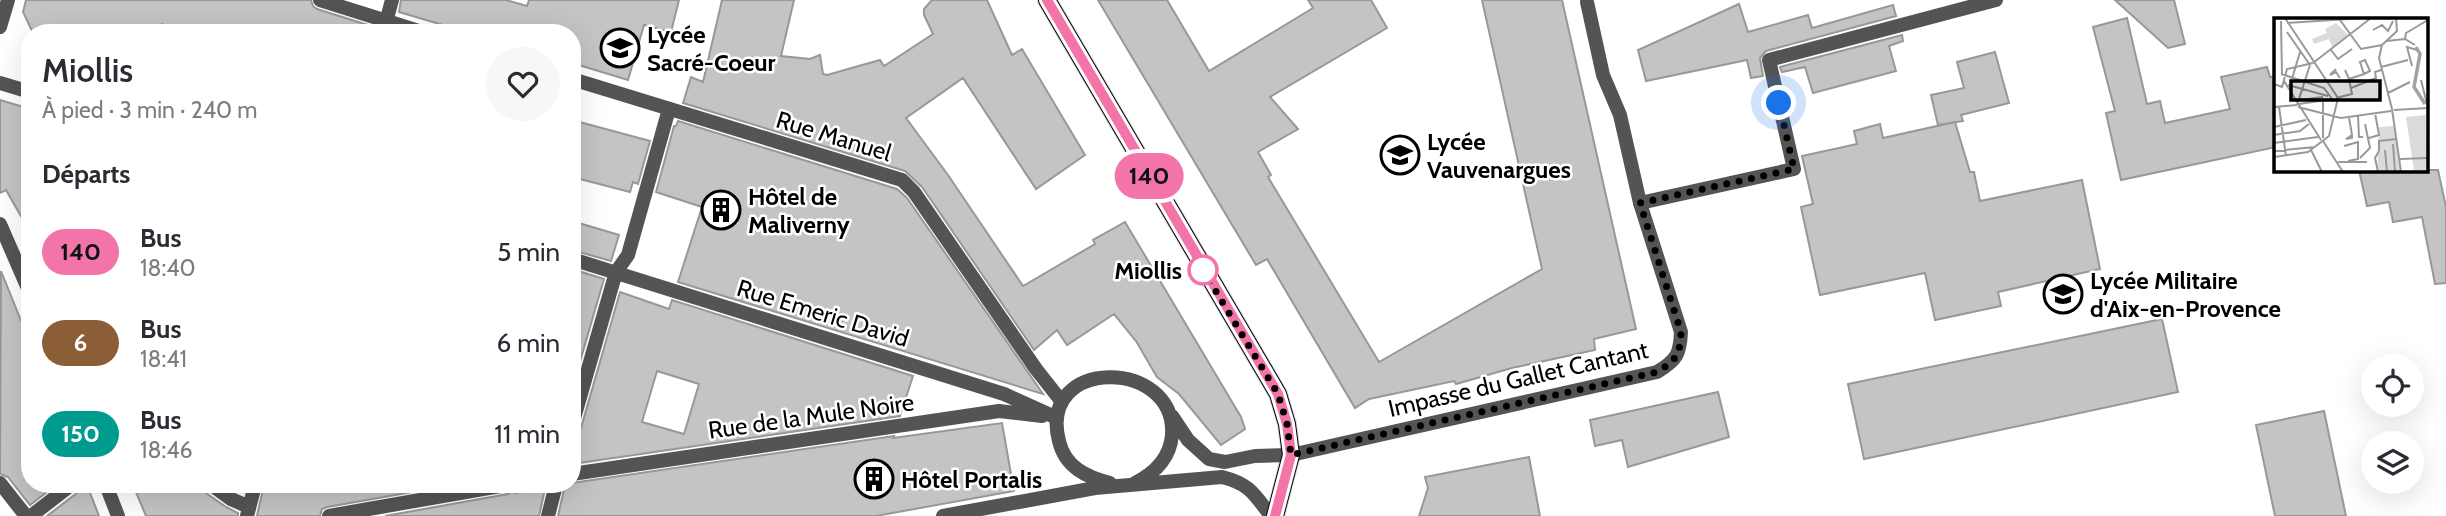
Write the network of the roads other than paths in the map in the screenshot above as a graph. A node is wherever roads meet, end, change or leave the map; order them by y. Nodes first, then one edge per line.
1 (8, 0) edge
2 (320, 0) edge
3 (392, 0) edge
4 (1047, 0) edge
5 (1996, 0) edge
6 (1587, 2) edge
7 (378, 24) edge
8 (386, 24) edge
9 (0, 27) edge
10 (581, 82) edge
11 (0, 83) edge
12 (21, 89) edge
13 (669, 109) junction
14 (1640, 203) junction
15 (0, 224) edge
16 (581, 262) edge
17 (21, 272) edge
18 (616, 272) junction
19 (581, 394) edge
20 (1062, 402) junction
21 (1170, 411) junction
22 (1057, 418) junction
23 (1291, 455) junction
24 (581, 473) edge
25 (0, 483) edge
26 (1134, 484) junction
27 (1118, 485) junction
28 (61, 493) edge
29 (109, 493) edge
30 (223, 493) edge
31 (254, 493) edge
32 (460, 493) edge
33 (554, 493) edge
34 (248, 512) edge
35 (26, 516) edge
36 (31, 516) edge
37 (118, 516) edge
38 (329, 516) edge
39 (548, 516) edge
40 (943, 516) edge
41 (1273, 516) edge

1 - 9 street
2 - 7 street
3 - 8 street
4 - 23 main road
5 - 14 street
6 - 14 street, Impasse du Gallet Cantant
10 - 13 street, Rue Manuel
11 - 12 street
13 - 18 street
13 - 20 street, Rue Manuel
14 - 23 street, Impasse du Gallet Cantant
15 - 17 street
16 - 18 street, Rue Emeric David
18 - 19 street
18 - 22 street, Rue Emeric David
20 - 21 street
20 - 22 street
21 - 23 street
21 - 26 street
22 - 24 street, Rue de la Mule Noire
22 - 27 street
23 - 41 main road
25 - 35 street
26 - 27 street
26 - 41 street
27 - 40 street
28 - 36 street
29 - 37 street
30 - 34 street
31 - 34 street
32 - 38 street
33 - 39 street

